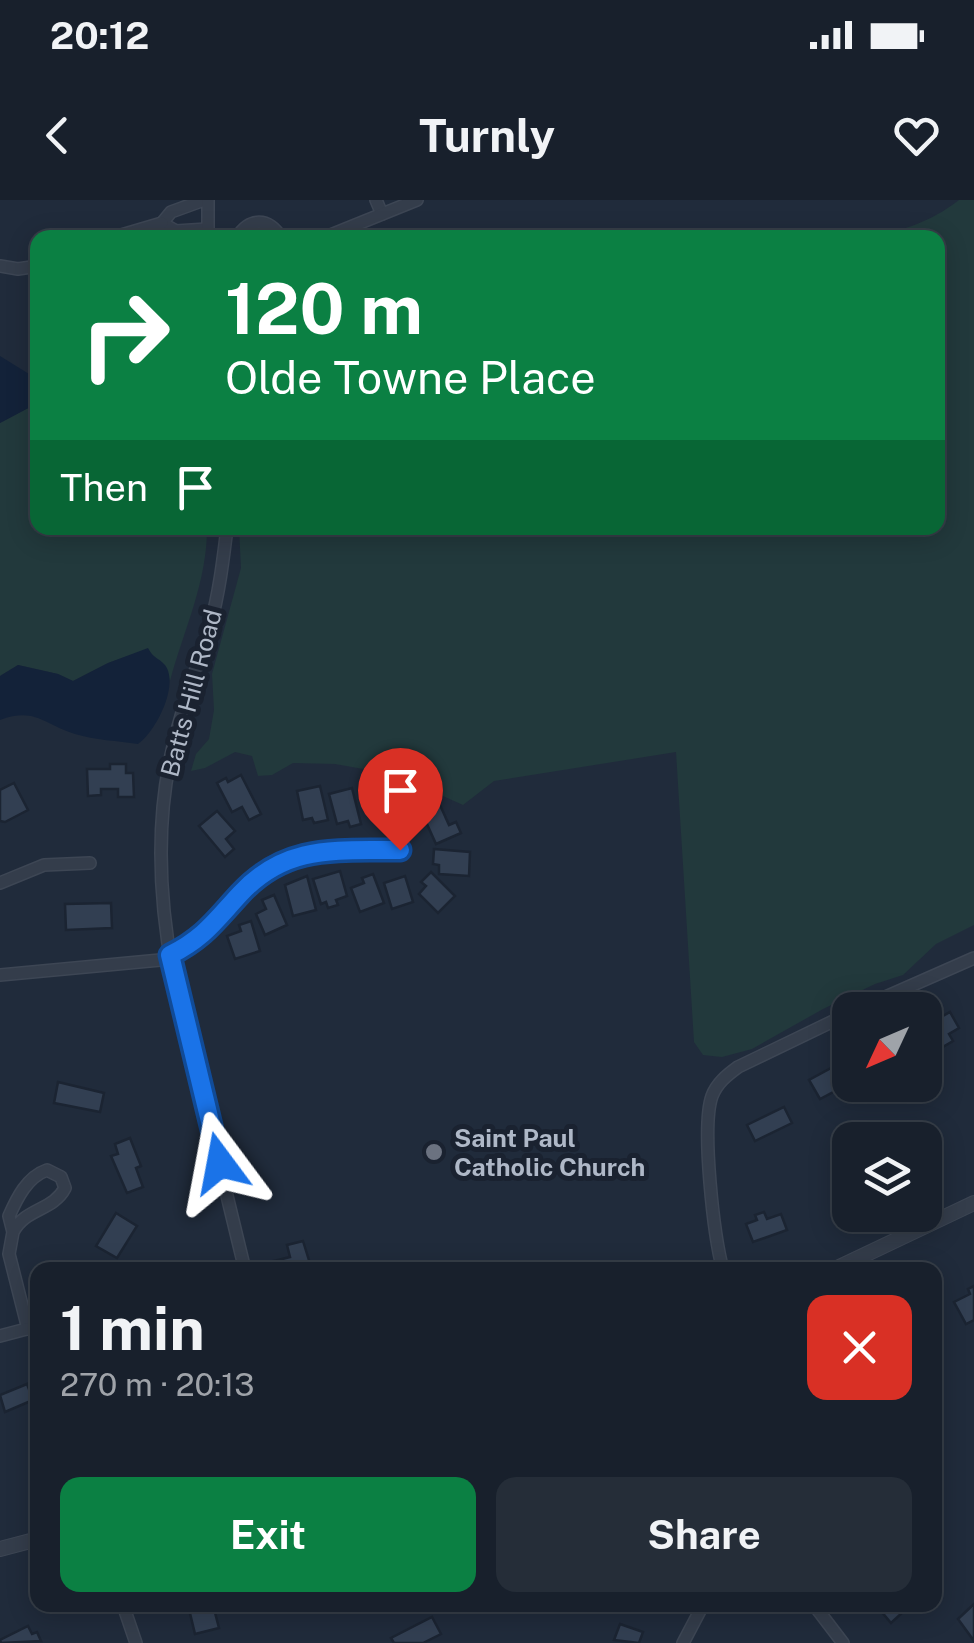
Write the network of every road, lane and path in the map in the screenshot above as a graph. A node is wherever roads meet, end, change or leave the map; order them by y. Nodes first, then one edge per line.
1 (206, 200) edge
2 (376, 200) edge
3 (416, 200) edge
4 (382, 214) junction
5 (162, 223) junction
6 (138, 230) edge
7 (174, 230) edge
8 (207, 230) edge
9 (242, 230) edge
10 (275, 230) edge
11 (342, 230) edge
12 (0, 266) edge
13 (30, 267) edge
14 (226, 535) edge
15 (400, 850) dead end
16 (90, 863) dead end
17 (0, 884) edge
18 (170, 957) junction
19 (974, 958) edge
20 (0, 975) edge
21 (898, 992) edge
22 (832, 1022) edge
23 (974, 1203) edge
24 (12, 1232) junction
25 (243, 1262) edge
26 (723, 1262) edge
27 (850, 1262) edge
28 (30, 1318) edge
29 (30, 1329) edge
30 (0, 1336) edge
31 (30, 1541) edge
32 (0, 1548) edge
33 (125, 1612) edge
34 (698, 1612) edge
35 (819, 1612) edge
36 (136, 1643) edge
37 (683, 1643) edge
38 (843, 1643) edge

1 - 5 street
1 - 8 street
2 - 4 street
3 - 4 street
4 - 11 street
5 - 6 street
5 - 7 street
9 - 10 street
12 - 13 street
14 - 18 street, Batts Hill Road
15 - 18 street
16 - 17 street
18 - 20 street
18 - 25 street, Batts Hill Road
19 - 21 street
22 - 26 street
23 - 27 street
24 - 24 street
24 - 28 street
29 - 30 street
31 - 32 street
33 - 36 street
34 - 37 street
35 - 38 street

